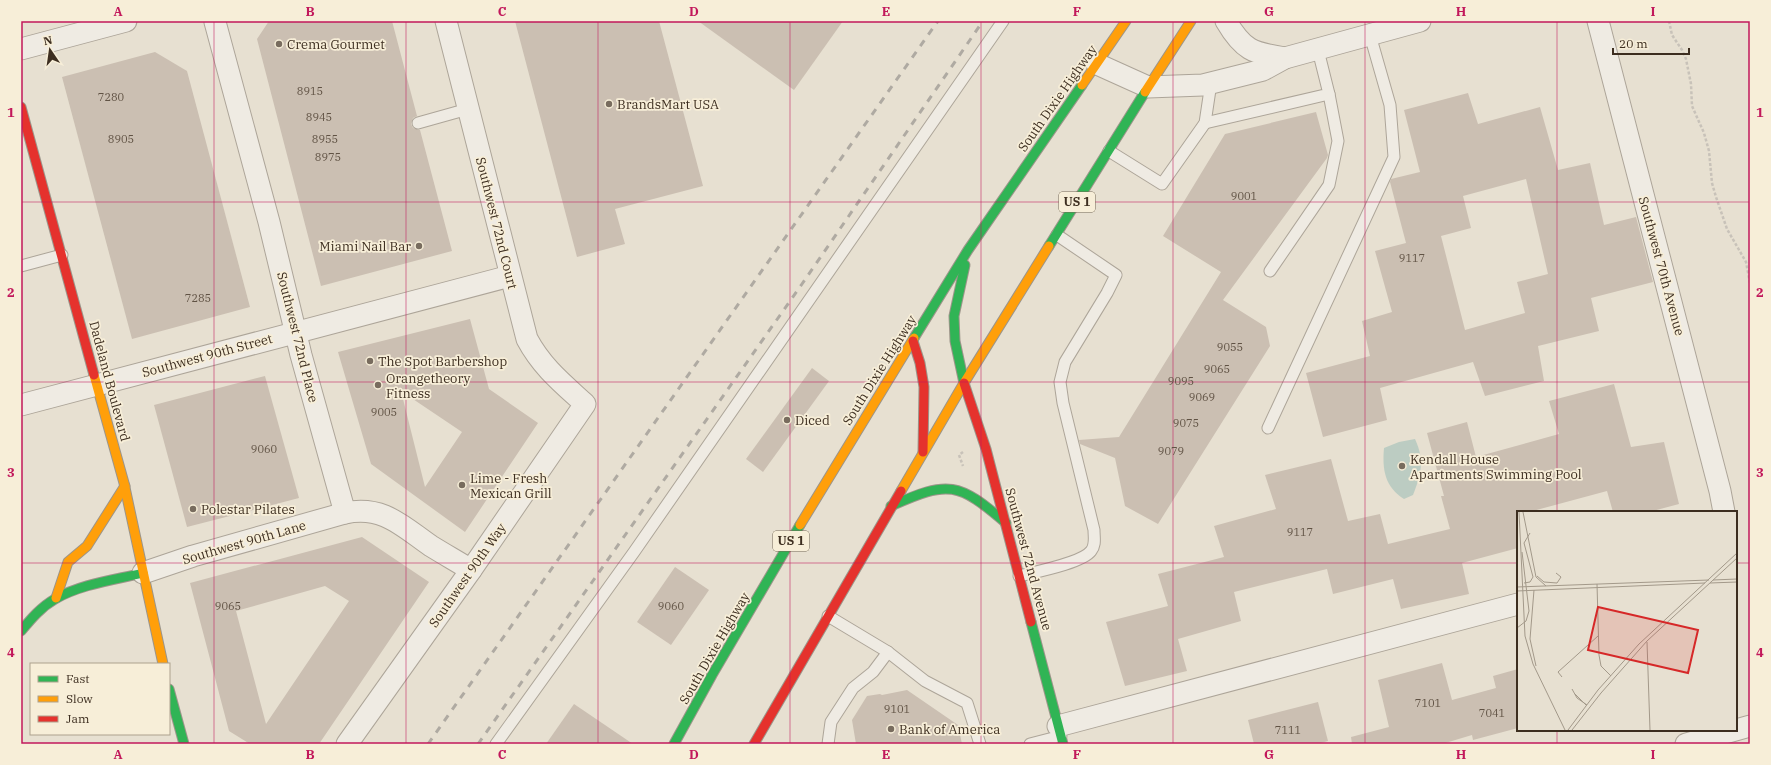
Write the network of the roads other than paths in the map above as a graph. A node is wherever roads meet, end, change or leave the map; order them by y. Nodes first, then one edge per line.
1 (126, 21) edge
2 (211, 21) edge
3 (446, 21) edge
4 (1003, 21) edge
5 (1126, 21) edge
6 (1191, 21) edge
7 (1226, 21) edge
8 (1420, 21) edge
9 (1598, 21) edge
10 (1377, 29) edge
11 (21, 49) edge
12 (1318, 50) junction
13 (1285, 58) junction
14 (1097, 64) junction
15 (1211, 83) junction
16 (1148, 87) junction
17 (1329, 94) junction
18 (21, 107) edge
19 (468, 109) junction
20 (418, 122) dead end
21 (1205, 122) junction
22 (1109, 151) junction
23 (1057, 235) junction
24 (968, 250) junction
25 (62, 254) junction
26 (21, 266) edge
27 (1270, 271) dead end
28 (510, 276) junction
29 (296, 332) junction
30 (913, 340) junction
31 (964, 383) junction
32 (98, 384) junction
33 (585, 404) joint
34 (21, 405) edge
35 (1268, 428) dead end
36 (923, 455) junction
37 (125, 486) junction
38 (891, 506) junction
39 (1724, 511) edge
40 (345, 513) junction
41 (1006, 523) junction
42 (471, 570) junction
43 (143, 573) junction
44 (1019, 576) junction
45 (56, 598) junction
46 (1517, 604) edge
47 (828, 616) junction
48 (21, 631) edge
49 (888, 652) junction
50 (163, 663) edge
51 (170, 693) edge
52 (1750, 726) edge
53 (1737, 730) edge
54 (1732, 731) edge
55 (1061, 735) edge
56 (184, 744) edge
57 (347, 744) edge
58 (496, 744) edge
59 (674, 744) edge
60 (754, 744) edge
61 (828, 744) edge
62 (980, 744) edge
63 (1030, 744) edge
64 (1686, 744) edge

1 - 11 street
2 - 29 street, Southwest 72nd Place
3 - 19 street, Southwest 72nd Court
4 - 58 lane
5 - 14 main road, South Dixie Highway / US 1
6 - 16 main road, US 1
7 - 13 street
8 - 10 street
9 - 39 street, Southwest 70th Avenue
10 - 12 street
10 - 35 lane
12 - 13 street
12 - 17 lane
13 - 15 street
14 - 16 street
14 - 24 main road, South Dixie Highway / US 1
15 - 16 street
15 - 21 lane
16 - 22 main road, US 1
17 - 21 lane
17 - 27 lane
18 - 25 main road, Dadeland Boulevard
19 - 20 lane
19 - 28 street, Southwest 72nd Court
21 - 22 lane
22 - 23 main road, US 1
23 - 31 main road, US 1
23 - 44 lane
24 - 30 main road, South Dixie Highway / US 1
24 - 31 main road, Southwest 72nd Avenue
25 - 26 lane
25 - 32 main road, Dadeland Boulevard
28 - 29 street, Southwest 90th Street
28 - 33 street, Southwest 72nd Court
29 - 32 street, Southwest 90th Street
29 - 40 street, Southwest 72nd Place
30 - 36 main road
30 - 59 main road, South Dixie Highway / US 1
31 - 36 main road, US 1
31 - 41 main road, Southwest 72nd Avenue
32 - 34 street, Southwest 90th Street
32 - 37 main road, Dadeland Boulevard
33 - 42 street, Southwest 90th Way
36 - 38 main road, US 1
37 - 43 main road, Dadeland Boulevard
37 - 45 main road
38 - 41 main road
38 - 47 main road, US 1
40 - 42 street
40 - 43 street, Southwest 90th Lane
41 - 44 main road, Southwest 72nd Avenue
42 - 57 street, Southwest 90th Way
43 - 45 main road
43 - 50 main road, Dadeland Boulevard
44 - 55 main road, Southwest 72nd Avenue
45 - 48 main road
46 - 55 street
47 - 49 lane
47 - 60 main road, US 1
49 - 61 lane
49 - 62 lane
51 - 56 main road
52 - 53 street
54 - 64 street
55 - 63 lane

